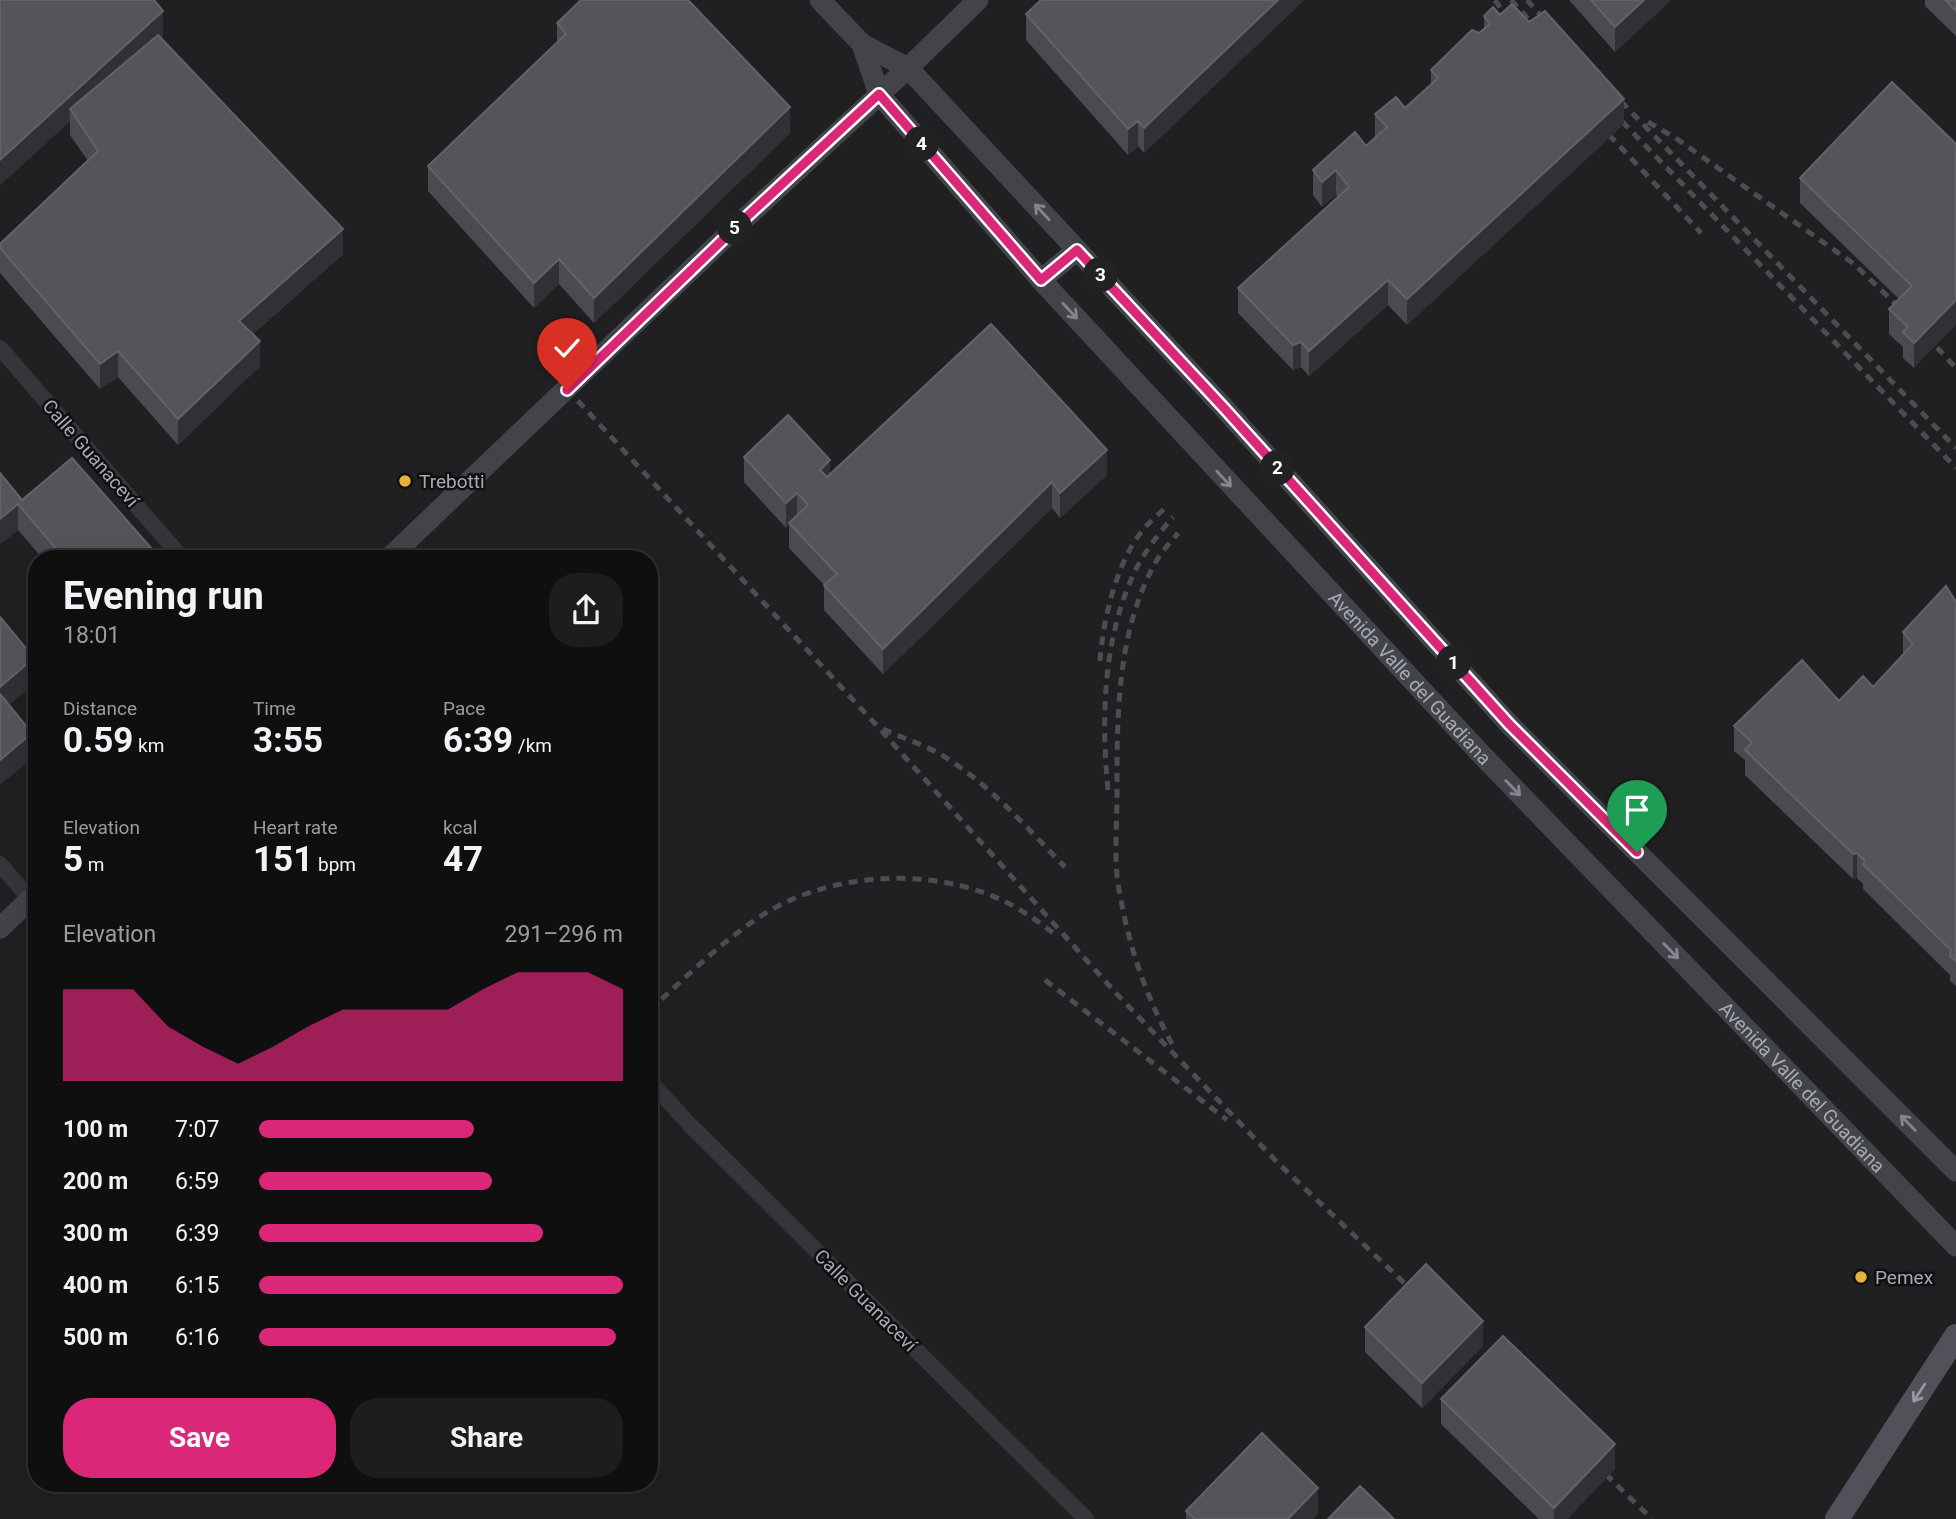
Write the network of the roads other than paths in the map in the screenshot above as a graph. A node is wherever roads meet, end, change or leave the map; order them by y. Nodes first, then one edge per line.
1 (820, 0) edge
2 (978, 0) edge
3 (862, 44) junction
4 (908, 68) junction
5 (879, 94) junction
6 (1077, 250) junction
7 (1041, 280) junction
8 (0, 348) edge
9 (175, 550) edge
10 (397, 550) edge
11 (0, 864) edge
12 (28, 890) edge
13 (28, 902) edge
14 (0, 928) edge
15 (658, 1090) edge
16 (1956, 1171) edge
17 (1956, 1246) edge
18 (1956, 1336) edge
19 (1086, 1519) edge
20 (1837, 1519) edge

1 - 3 main road
2 - 4 main road
3 - 4 main road, Avenida Valle del Guadiana
3 - 5 main road
4 - 5 main road
6 -> 4 main road, Avenida Valle del Guadiana
5 - 7 main road, Avenida Valle del Guadiana
5 - 10 main road
6 - 7 main road
16 -> 6 main road, Avenida Valle del Guadiana
7 -> 17 main road, Avenida Valle del Guadiana
8 - 9 street, Calle Guanaceví
11 - 12 street
13 - 14 main road
15 - 19 street, Calle Guanaceví
18 -> 20 main road

